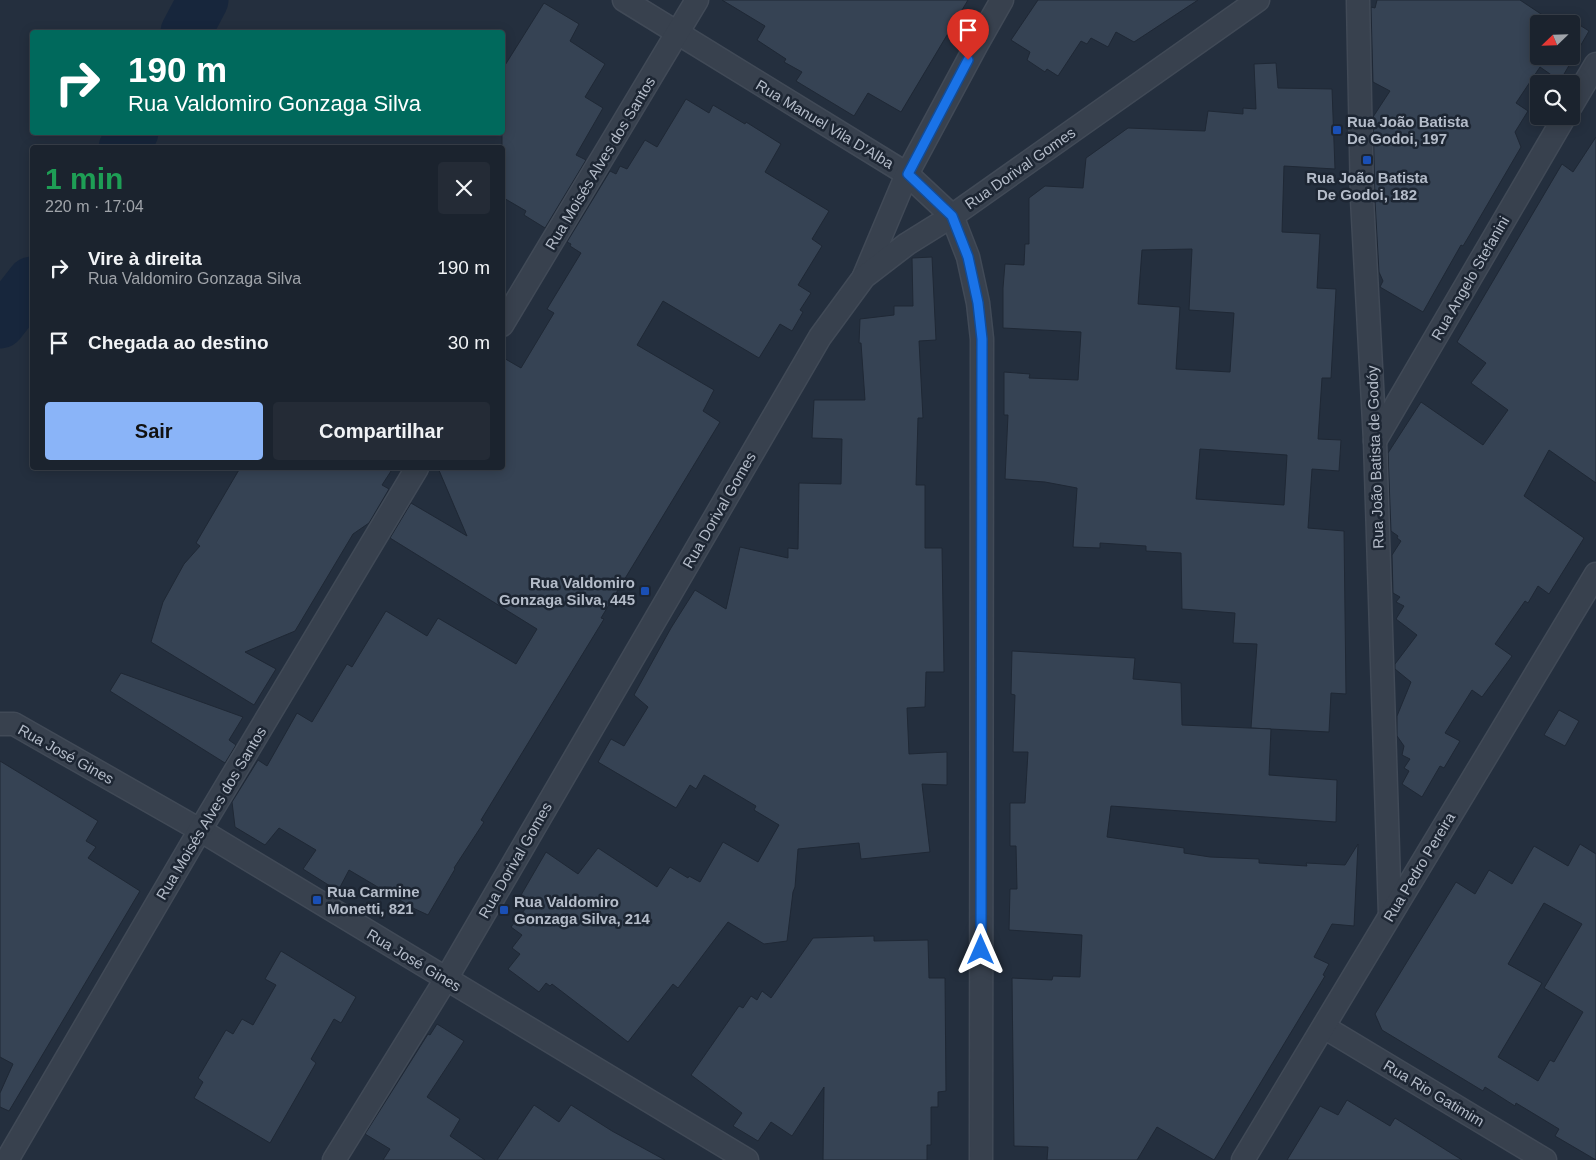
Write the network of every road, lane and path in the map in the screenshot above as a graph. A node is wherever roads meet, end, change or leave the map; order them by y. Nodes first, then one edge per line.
1 (624, 0) edge
2 (697, 0) edge
3 (1002, 0) edge
4 (1258, 0) edge
5 (1358, 0) edge
6 (677, 34) junction
7 (1596, 64) edge
8 (1580, 91) edge
9 (1560, 125) edge
10 (908, 174) junction
11 (952, 216) junction
12 (864, 277) junction
13 (505, 320) edge
14 (1375, 441) junction
15 (416, 470) edge
16 (1596, 574) edge
17 (0, 724) edge
18 (200, 830) junction
19 (1390, 914) junction
20 (446, 979) junction
21 (1324, 1027) junction
22 (7, 1160) edge
23 (334, 1160) edge
24 (748, 1160) edge
25 (980, 1160) edge
26 (1243, 1160) edge
27 (1545, 1160) edge

1 - 6 street, Rua Manuel Vila D'Alba
2 - 6 street, Rua Moisés Alves dos Santos
3 - 10 street
4 - 11 street, Rua Dorival Gomes
5 - 14 street, Rua João Batista de Godóy
6 - 10 street, Rua Manuel Vila D'Alba
6 - 13 street, Rua Moisés Alves dos Santos
7 - 8 street
9 - 14 street, Rua Angelo Stefanini
10 - 11 street, Rua Manuel Vila D'Alba
10 - 12 street
11 - 12 street, Rua Dorival Gomes
11 - 25 street, Rua Manuel Vila D'Alba
12 - 20 street, Rua Dorival Gomes
14 - 19 street, Rua João Batista de Godóy
15 - 18 street, Rua Moisés Alves dos Santos
16 - 19 street, Rua Pedro Pereira
17 - 18 street, Rua José Gines
18 - 20 street, Rua José Gines
18 - 22 street, Rua Moisés Alves dos Santos
19 - 21 street, Rua Pedro Pereira
20 - 23 street, Rua Dorival Gomes
20 - 24 street, Rua José Gines
21 - 26 street, Rua Pedro Pereira
21 - 27 street, Rua Rio Gatimim

